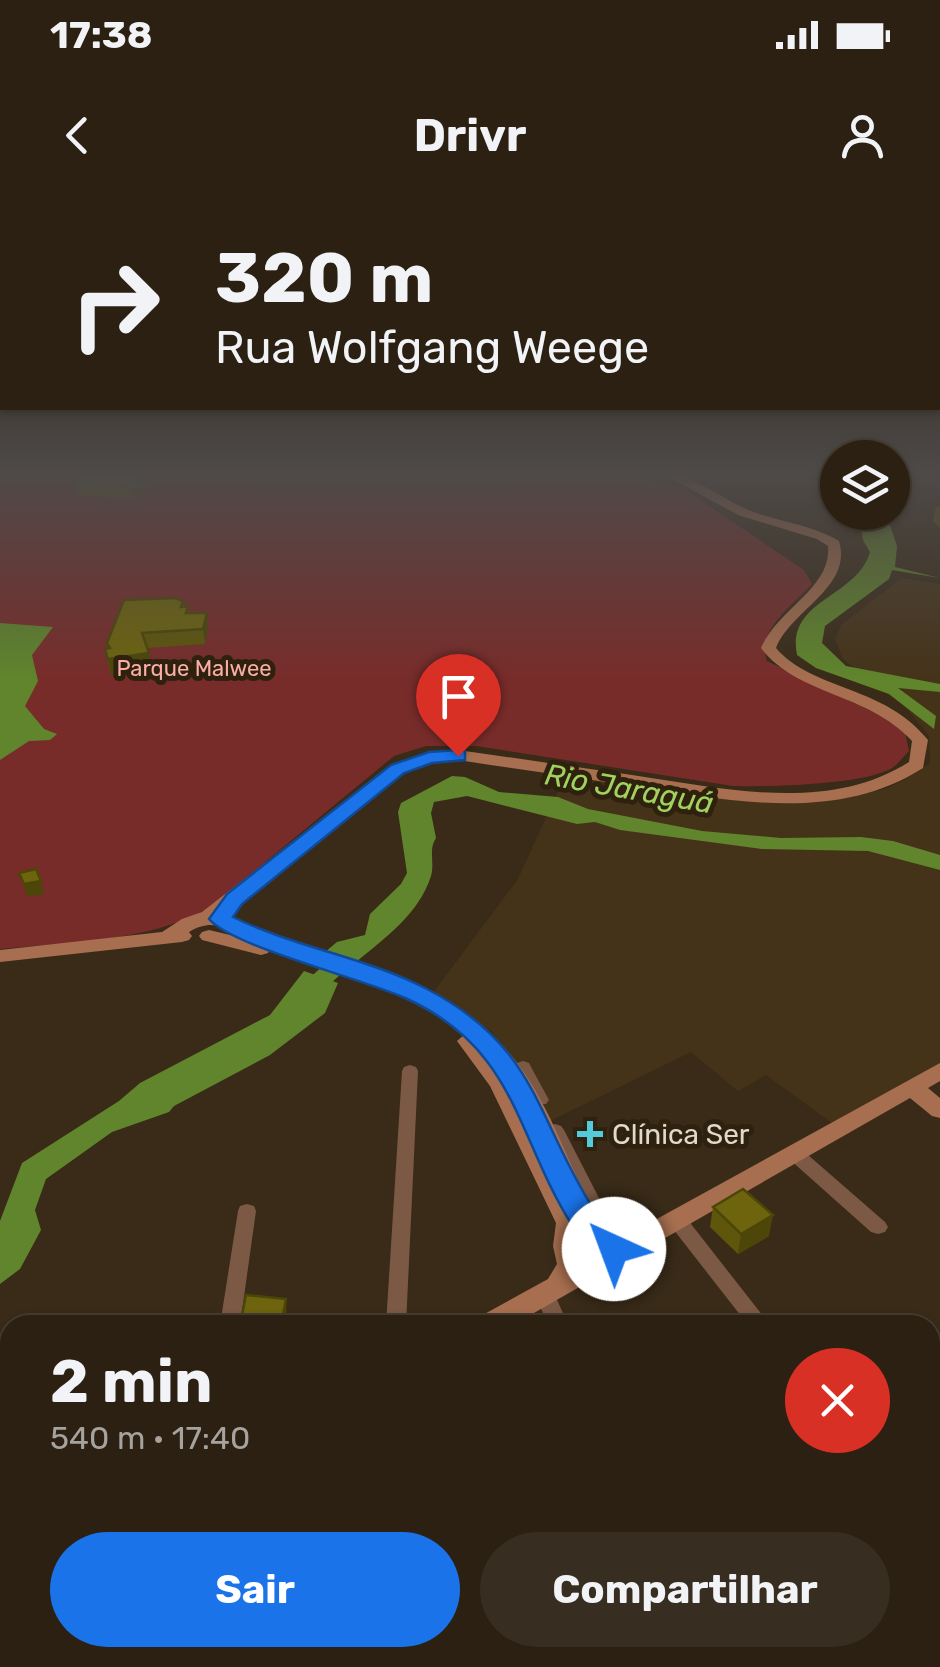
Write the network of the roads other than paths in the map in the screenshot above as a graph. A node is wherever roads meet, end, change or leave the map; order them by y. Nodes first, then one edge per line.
1 (831, 542) edge
2 (209, 924) junction
3 (0, 956) edge
4 (523, 1067) dead end
5 (410, 1071) dead end
6 (940, 1071) edge
7 (912, 1087) junction
8 (940, 1110) edge
9 (794, 1153) junction
10 (247, 1211) dead end
11 (677, 1220) junction
12 (878, 1227) dead end
13 (591, 1247) junction
14 (551, 1290) junction
15 (231, 1315) edge
16 (397, 1315) edge
17 (507, 1315) edge
18 (556, 1315) edge
19 (752, 1315) edge

1 - 2 main road
2 - 3 main road
2 - 13 main road
4 - 13 street
5 - 16 street
6 - 7 main road
7 - 8 main road
7 - 9 main road
9 - 11 main road
9 - 12 street
10 - 15 street
11 - 13 main road
11 - 19 street
13 - 14 main road
14 - 17 main road
14 - 18 street

